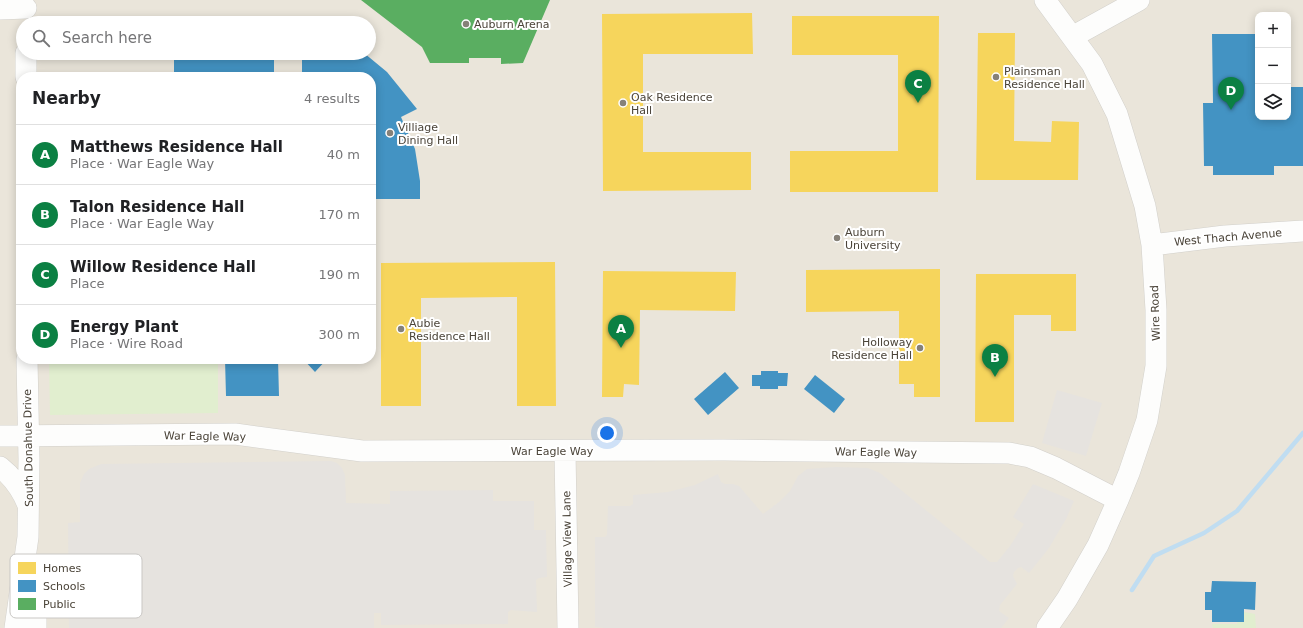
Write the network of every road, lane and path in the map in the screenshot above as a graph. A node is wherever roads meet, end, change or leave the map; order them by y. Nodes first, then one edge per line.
1 (1045, 0) edge
2 (1139, 0) edge
3 (0, 9) edge
4 (26, 10) edge
5 (1072, 37) junction
6 (26, 60) edge
7 (26, 72) edge
8 (1303, 231) edge
9 (1152, 245) junction
10 (28, 364) edge
11 (0, 436) edge
12 (29, 436) junction
13 (565, 451) junction
14 (0, 467) edge
15 (1118, 500) junction
16 (29, 509) junction
17 (28, 537) junction
18 (26, 554) edge
19 (30, 554) edge
20 (16, 618) edge
21 (15, 628) edge
22 (568, 628) edge
23 (1047, 628) edge

1 - 5 street, Wire Road
2 - 5 street
3 - 4 street
5 - 9 street, Wire Road
6 - 7 street
8 - 9 street, West Thach Avenue
9 - 15 street, Wire Road
10 - 12 street, South Donahue Drive
11 - 12 street, War Eagle Way
12 - 13 street, War Eagle Way
12 - 16 street, South Donahue Drive
13 - 15 street, War Eagle Way
13 - 22 street, Village View Lane
14 - 16 street
15 - 23 street, Wire Road
16 - 17 street, South Donahue Drive
17 - 18 street, South Donahue Drive
17 - 19 street, South Donahue Drive
20 - 21 street, South Donahue Drive

